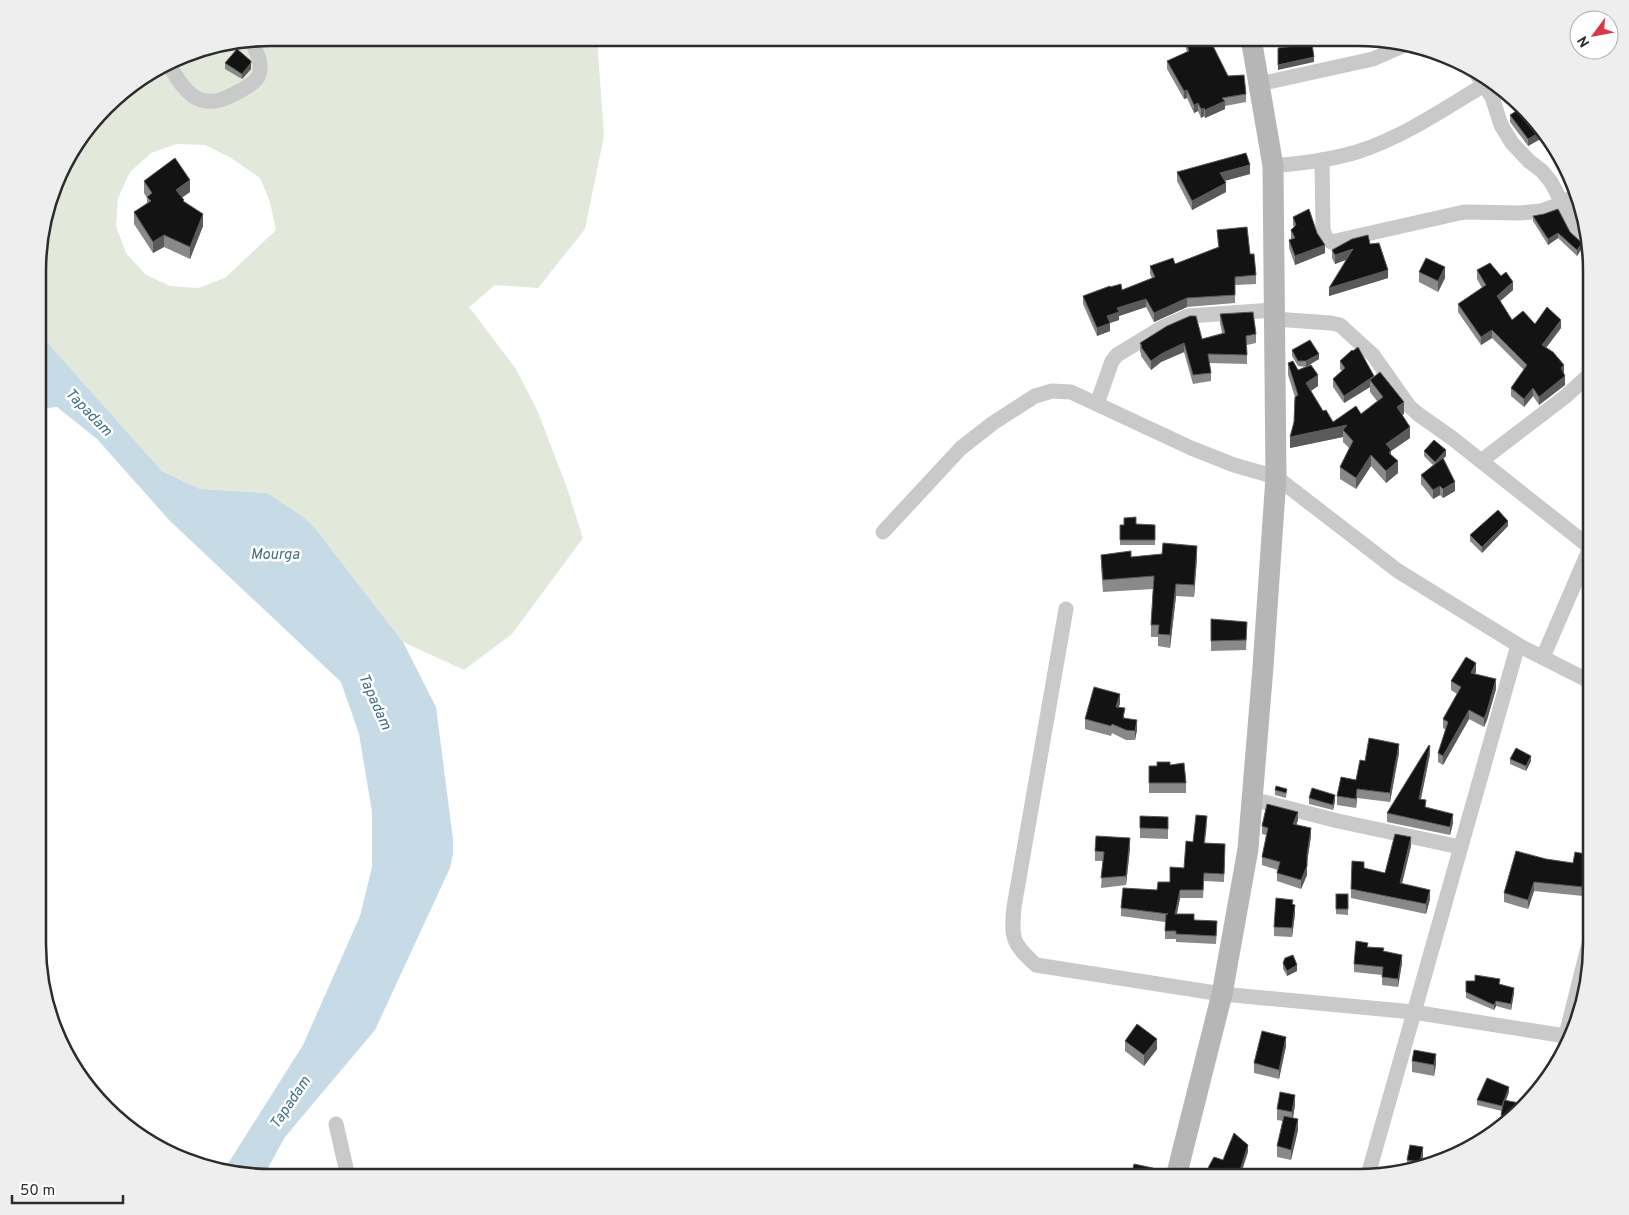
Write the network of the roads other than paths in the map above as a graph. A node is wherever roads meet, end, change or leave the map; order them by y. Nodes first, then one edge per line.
1 (1252, 46) edge
2 (254, 47) edge
3 (1395, 49) edge
4 (171, 69) edge
5 (1478, 81) edge
6 (1259, 84) junction
7 (1484, 84) edge
8 (1322, 160) junction
9 (1274, 166) junction
10 (1568, 199) edge
11 (1580, 235) edge
12 (1274, 314) junction
13 (1583, 380) edge
14 (1097, 404) junction
15 (1481, 461) junction
16 (1276, 477) junction
17 (883, 532) dead end
18 (1583, 542) edge
19 (1583, 566) edge
20 (1066, 609) dead end
21 (1518, 645) junction
22 (1543, 657) junction
23 (1583, 678) edge
24 (1252, 799) junction
25 (1460, 848) junction
26 (1222, 994) junction
27 (1413, 1012) junction
28 (1562, 1039) edge
29 (336, 1124) dead end
30 (1370, 1168) edge
31 (346, 1169) edge
32 (1178, 1169) edge

1 - 6 street
2 - 4 street
3 - 6 street
5 - 8 street
6 - 9 street
7 - 10 street
8 - 9 street
8 - 10 street
9 - 12 street
10 - 11 street
12 - 14 street
12 - 15 street
12 - 16 street
13 - 15 street
14 - 16 street
14 - 17 street
15 - 18 street
16 - 21 street
16 - 24 street
19 - 22 street
20 - 26 street
21 - 22 street
21 - 25 street
22 - 23 street
24 - 25 street
24 - 26 street
25 - 27 street
26 - 27 street
26 - 32 street
27 - 28 street
27 - 30 street
29 - 31 street

